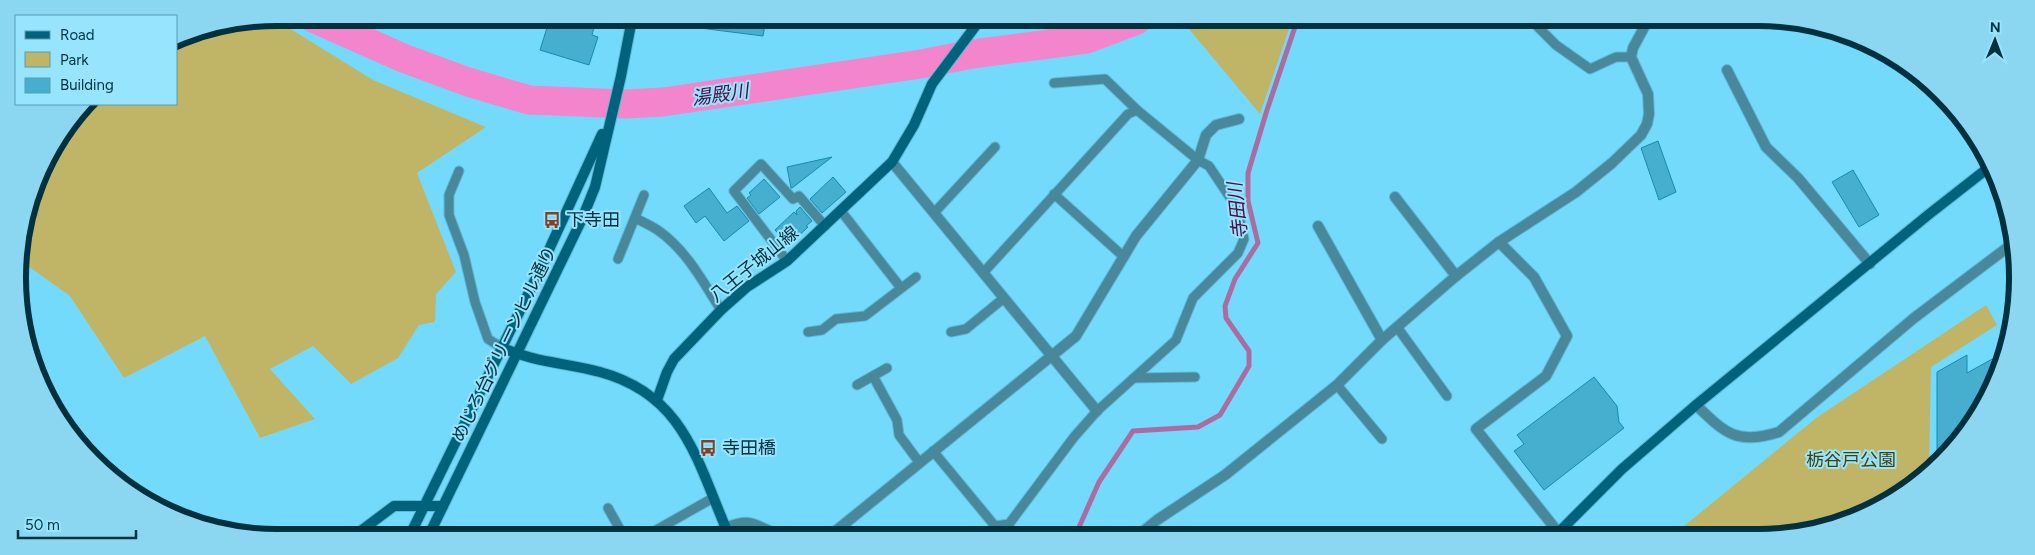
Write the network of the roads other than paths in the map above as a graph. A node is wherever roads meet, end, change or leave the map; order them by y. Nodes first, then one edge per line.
1 (631, 26) edge
2 (975, 26) edge
3 (1537, 26) edge
4 (1645, 26) edge
5 (1631, 56) junction
6 (1727, 70) dead end
7 (1054, 83) dead end
8 (1137, 110) junction
9 (610, 118) junction
10 (1239, 119) dead end
11 (995, 147) dead end
12 (1198, 160) junction
13 (892, 162) junction
14 (1985, 170) edge
15 (459, 171) dead end
16 (1054, 194) junction
17 (644, 196) dead end
18 (1395, 197) dead end
19 (841, 211) junction
20 (934, 213) junction
21 (635, 218) junction
22 (825, 226) junction
23 (1318, 226) dead end
24 (1499, 242) junction
25 (2007, 248) edge
26 (1124, 257) junction
27 (618, 259) dead end
28 (787, 261) junction
29 (1870, 264) junction
30 (983, 273) junction
31 (1456, 276) junction
32 (916, 277) dead end
33 (901, 288) junction
34 (1004, 298) junction
35 (721, 310) junction
36 (1398, 327) junction
37 (808, 332) dead end
38 (950, 332) dead end
39 (1382, 340) junction
40 (501, 347) junction
41 (517, 355) junction
42 (1051, 356) junction
43 (887, 368) dead end
44 (873, 376) junction
45 (1196, 377) dead end
46 (1134, 378) junction
47 (857, 385) dead end
48 (1337, 385) junction
49 (1447, 396) dead end
50 (657, 400) junction
51 (1696, 405) junction
52 (1097, 412) junction
53 (1382, 439) dead end
54 (933, 451) junction
55 (919, 462) junction
56 (713, 498) junction
57 (424, 505) junction
58 (443, 506) junction
59 (608, 508) dead end
60 (363, 529) edge
61 (413, 529) edge
62 (432, 529) edge
63 (620, 529) edge
64 (658, 529) edge
65 (725, 529) edge
66 (729, 529) edge
67 (766, 529) edge
68 (838, 529) edge
69 (1146, 529) edge
70 (1554, 529) edge
71 (1561, 529) edge

1 - 9 street
2 - 13 street, 八王子城山線
3 - 5 lane
4 - 5 street
5 - 24 street
6 - 29 street
7 - 8 lane
8 - 12 lane
8 - 16 lane
9 - 40 street, めじろ台グリーンヒル通り
9 - 41 street, めじろ台グリーンヒル通り
10 - 12 street
11 - 20 lane
12 - 26 street
12 - 46 lane
13 - 19 street, 八王子城山線
13 - 20 street
14 - 29 street
15 - 40 lane
16 - 26 lane
16 - 30 lane
17 - 21 lane
18 - 31 street
19 - 22 street, 八王子城山線
19 - 33 lane
20 - 30 street
21 - 27 lane
21 - 35 lane
22 - 28 street, 八王子城山線
22 - 28 lane
23 - 39 street
24 - 31 street
24 - 70 street
25 - 51 street
26 - 42 street
28 - 35 street, 八王子城山線
29 - 51 street
30 - 34 street
31 - 36 street
32 - 33 lane
33 - 37 lane
34 - 38 lane
34 - 42 street
35 - 50 street, 八王子城山線
36 - 39 street
36 - 49 lane
39 - 48 street
40 - 41 street
40 - 57 street, めじろ台グリーンヒル通り
41 - 50 street
41 - 58 street, めじろ台グリーンヒル通り
42 - 52 street
42 - 54 street
43 - 44 lane
44 - 47 lane
44 - 55 lane
45 - 46 lane
46 - 52 lane
48 - 53 lane
48 - 69 street
50 - 56 street
51 - 71 street
52 - 54 lane
54 - 55 street
55 - 68 street
56 - 64 lane
56 - 65 street
57 - 58 street
57 - 60 street
57 - 61 street, めじろ台グリーンヒル通り
58 - 62 street, めじろ台グリーンヒル通り
59 - 63 lane
66 - 67 street

